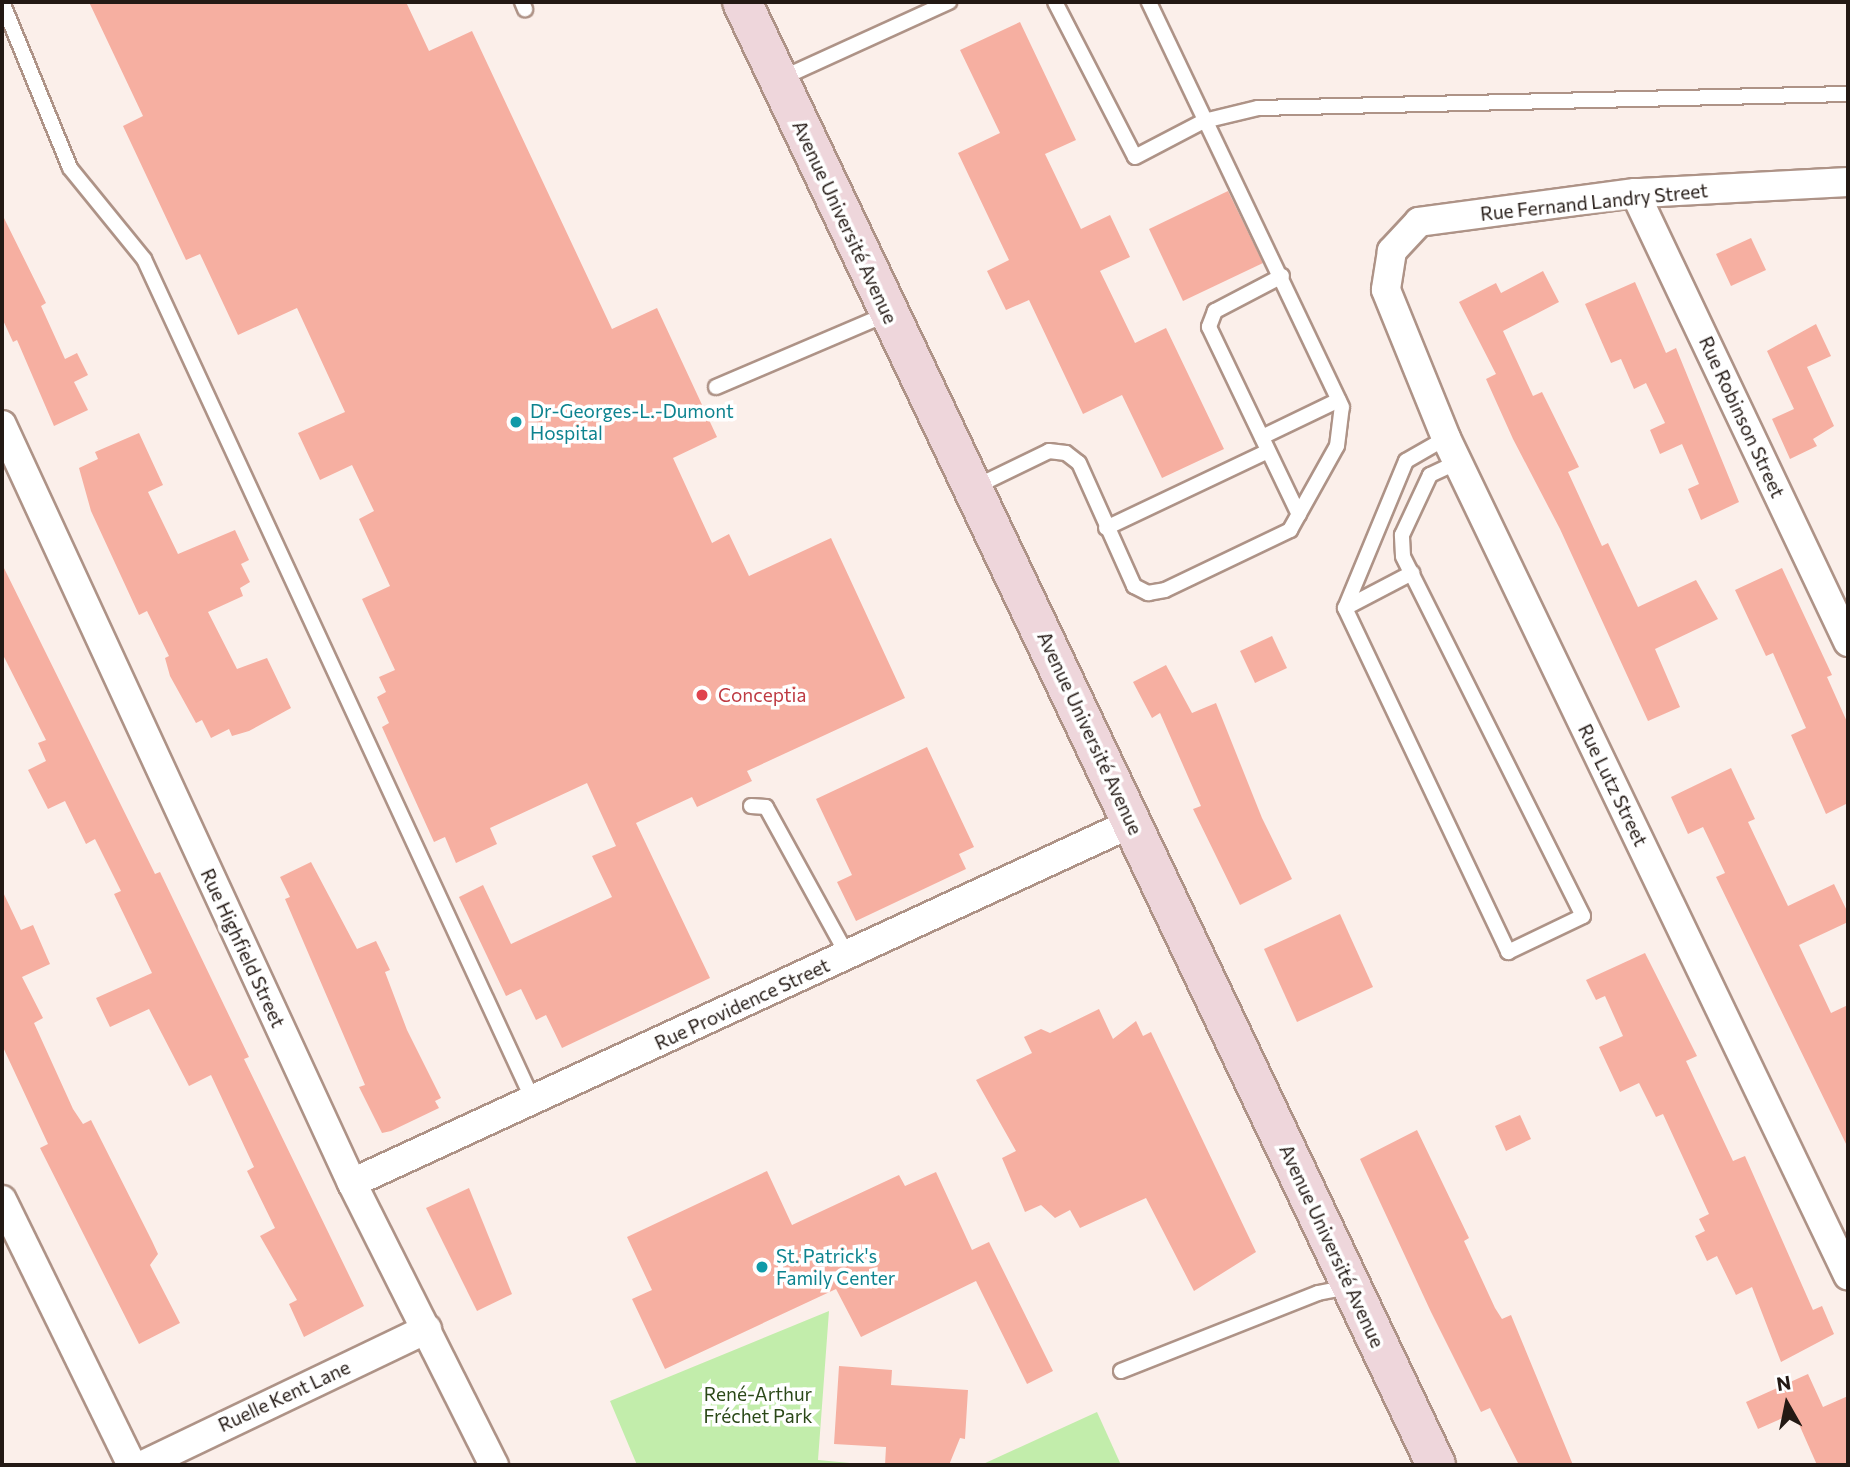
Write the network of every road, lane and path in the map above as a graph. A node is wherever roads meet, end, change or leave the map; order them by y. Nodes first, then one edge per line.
1 (2, 2) edge
2 (742, 2) edge
3 (949, 2) edge
4 (1055, 2) edge
5 (1149, 2) edge
6 (779, 79) junction
7 (1848, 94) edge
8 (1204, 121) junction
9 (1848, 181) edge
10 (1635, 193) junction
11 (1282, 276) junction
12 (1387, 290) joint
13 (887, 314) junction
14 (716, 387) dead end
15 (1339, 400) junction
16 (2, 425) edge
17 (1265, 444) junction
18 (1452, 450) junction
19 (974, 487) junction
20 (1299, 515) junction
21 (1106, 528) junction
22 (1412, 573) junction
23 (1345, 608) junction
24 (1848, 642) edge
25 (751, 806) dead end
26 (1132, 823) junction
27 (848, 956) junction
28 (533, 1100) junction
29 (352, 1183) junction
30 (2, 1200) edge
31 (1848, 1275) edge
32 (1352, 1287) junction
33 (427, 1329) junction
34 (1121, 1371) dead end
35 (132, 1465) edge
36 (143, 1465) edge
37 (494, 1465) edge
38 (1436, 1465) edge

1 - 28 lane
2 - 6 street, Avenue Université Avenue
3 - 6 lane
4 - 8 lane
5 - 8 lane
6 - 13 street, Avenue Université Avenue
7 - 8 lane
8 - 11 lane
9 - 10 street, Rue Fernand Landry Street
10 - 12 street, Rue Fernand Landry Street
10 - 24 street, Rue Robinson Street
11 - 15 lane
11 - 17 lane
12 - 18 street, Rue Lutz Street
13 - 14 lane
13 - 19 street, Avenue Université Avenue
15 - 17 lane
15 - 20 lane
16 - 29 street, Rue Highfield Street
17 - 20 lane
17 - 21 lane
18 - 22 lane
18 - 23 lane
18 - 31 street, Rue Lutz Street
19 - 21 lane
19 - 26 street, Avenue Université Avenue
20 - 21 lane
22 - 23 lane
22 - 23 lane
25 - 27 lane
26 - 27 street, Rue Providence Street
26 - 32 street, Avenue Université Avenue
27 - 28 street, Rue Providence Street
28 - 29 street, Rue Providence Street
29 - 33 street, Rue Highfield Street
30 - 35 street
32 - 34 lane
32 - 38 street, Avenue Université Avenue
33 - 36 street, Ruelle Kent Lane
33 - 37 street, Rue Highfield Street

